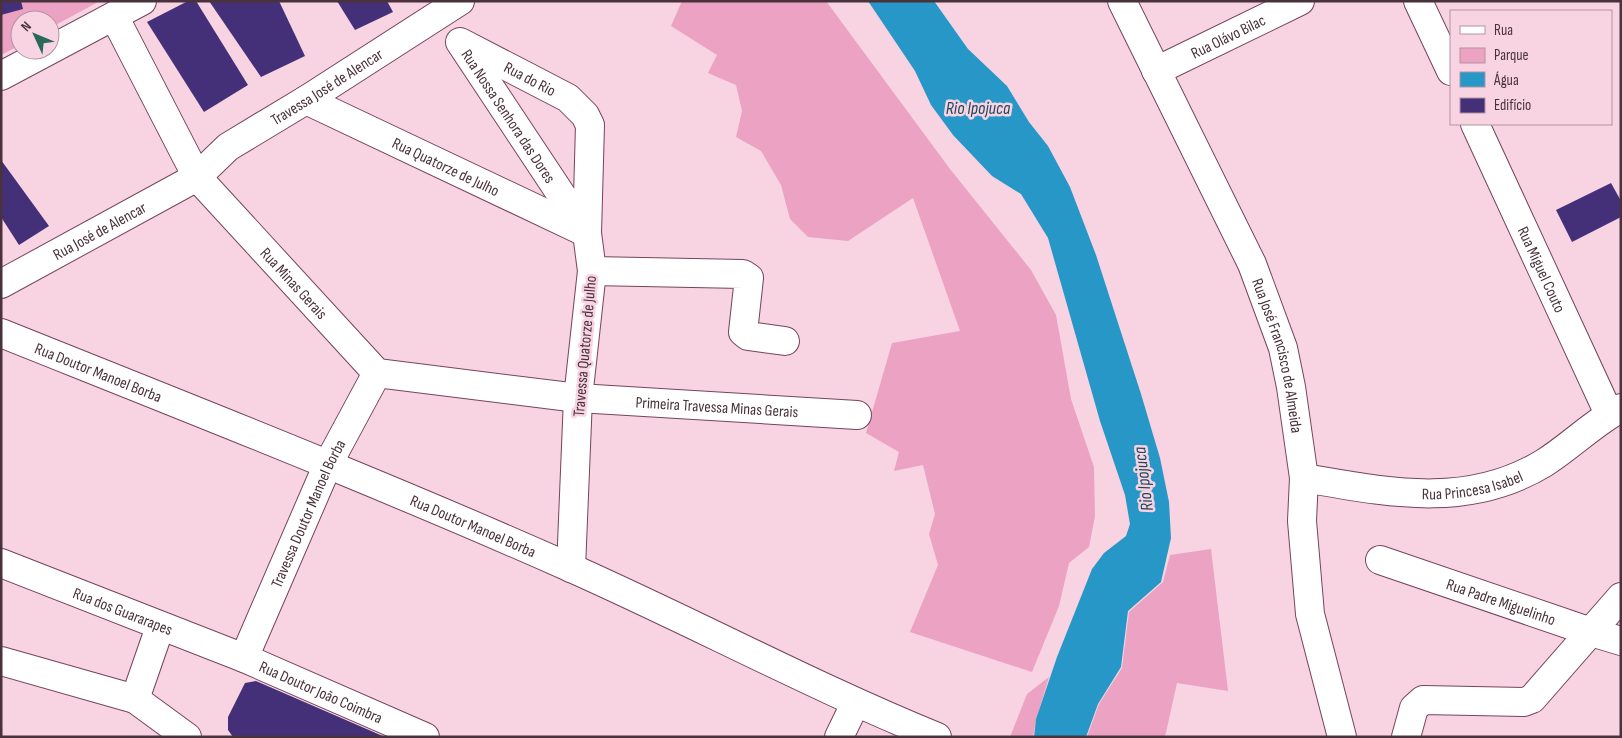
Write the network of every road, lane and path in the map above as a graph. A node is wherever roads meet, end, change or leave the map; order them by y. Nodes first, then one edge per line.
1 (142, 1) edge
2 (1122, 1) edge
3 (1300, 1) edge
4 (1418, 1) edge
5 (442, 6) edge
6 (114, 16) junction
7 (460, 42) junction
8 (1450, 70) edge
9 (1156, 71) junction
10 (1, 76) edge
11 (306, 100) junction
12 (590, 125) joint
13 (1475, 125) edge
14 (197, 177) junction
15 (586, 233) junction
16 (592, 271) junction
17 (1, 284) edge
18 (1, 333) edge
19 (785, 341) dead end
20 (377, 374) junction
21 (578, 398) junction
22 (1615, 411) edge
23 (857, 415) dead end
24 (328, 464) junction
25 (1304, 478) junction
26 (1380, 560) dead end
27 (1, 563) edge
28 (570, 568) junction
29 (1621, 597) edge
30 (160, 627) junction
31 (1591, 632) junction
32 (1621, 641) edge
33 (244, 658) junction
34 (1, 661) edge
35 (136, 699) junction
36 (855, 704) junction
37 (187, 737) edge
38 (425, 737) edge
39 (840, 737) edge
40 (937, 737) edge
41 (1342, 737) edge
42 (1406, 737) edge

1 - 6 street
2 - 9 street, Rua José Francisco de Almeida
3 - 9 street, Rua Olávo Bilac
4 - 8 street
5 - 7 street, Rua Nossa Senhora das Dores
5 - 11 street, Travessa José de Alencar
6 - 10 street
6 - 14 street, Rua Minas Gerais
7 - 12 street, Rua do Rio
7 - 15 street, Rua Nossa Senhora das Dores
9 - 25 street, Rua José Francisco de Almeida
11 - 14 street, Travessa José de Alencar
11 - 15 street, Rua Quatorze de Julho
12 - 15 street, Travessa Quatorze de Julho
13 - 22 street, Rua Miguel Couto
14 - 17 street, Rua José de Alencar
14 - 20 street, Rua Minas Gerais
15 - 16 street, Travessa Quatorze de Julho
16 - 19 street
16 - 21 street, Travessa Quatorze de Julho
18 - 24 street, Rua Doutor Manoel Borba
20 - 21 street
20 - 24 street, Travessa Doutor Manoel Borba
21 - 23 street, Primeira Travessa Minas Gerais
21 - 28 street, Travessa Quatorze de Julho
22 - 25 street, Rua Princesa Isabel
24 - 28 street, Rua Doutor Manoel Borba
24 - 33 street, Travessa Doutor Manoel Borba
25 - 41 street, Rua José Francisco de Almeida
26 - 31 street, Rua Padre Miguelinho
27 - 30 street, Rua dos Guararapes
28 - 36 street, Rua Doutor Manoel Borba
29 - 31 street
30 - 33 street, Rua dos Guararapes
30 - 35 street
31 - 32 street, Rua Padre Miguelinho
31 - 42 street
33 - 38 street, Rua Doutor João Coimbra
34 - 35 street
35 - 37 street
36 - 39 street
36 - 40 street, Rua Doutor Manoel Borba

